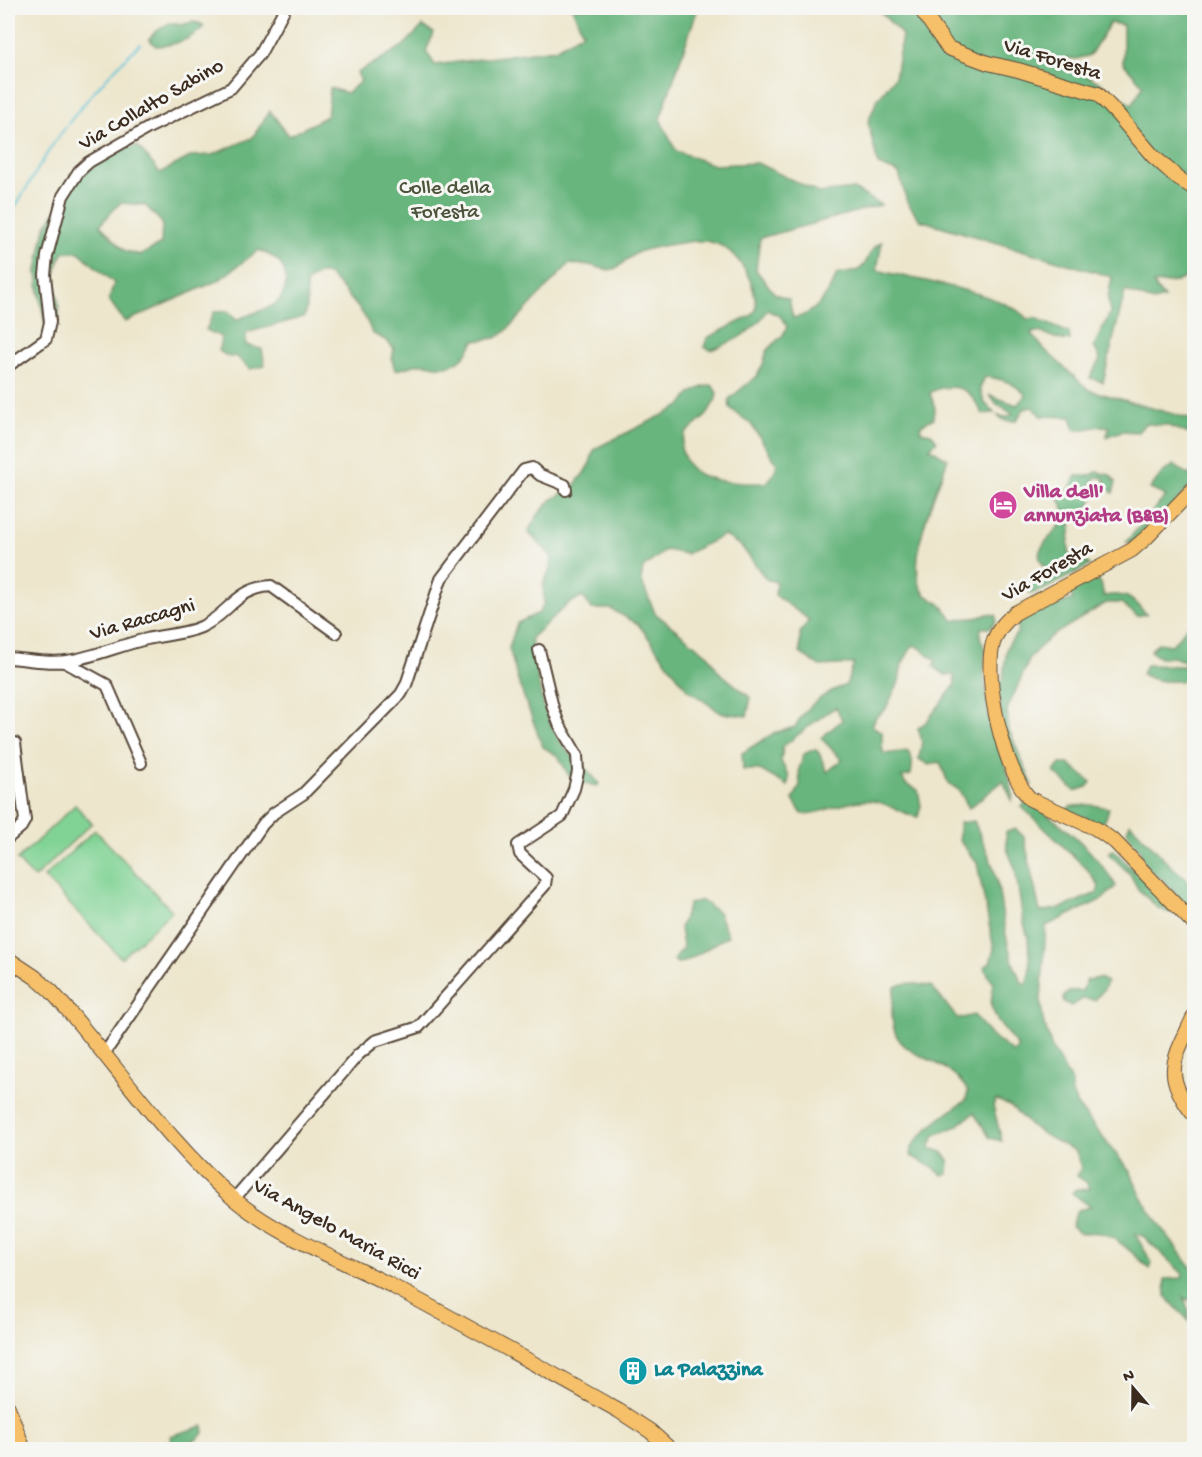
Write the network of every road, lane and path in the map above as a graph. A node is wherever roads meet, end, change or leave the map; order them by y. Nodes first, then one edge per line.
1 (285, 8) edge
2 (920, 8) edge
3 (1194, 188) edge
4 (8, 366) edge
5 (1194, 488) edge
6 (566, 490) dead end
7 (336, 633) dead end
8 (539, 650) dead end
9 (8, 658) edge
10 (64, 662) junction
11 (15, 743) dead end
12 (141, 763) dead end
13 (8, 838) edge
14 (1194, 924) edge
15 (8, 959) edge
16 (1194, 1016) edge
17 (104, 1054) junction
18 (1194, 1115) edge
19 (234, 1199) junction
20 (8, 1407) edge
21 (24, 1449) edge
22 (671, 1449) edge

1 - 4 street, Via Collalto Sabino
2 - 3 main road, Via Foresta
5 - 14 main road, Via Foresta
6 - 17 street
7 - 10 street, Via Raccagni
8 - 19 street
9 - 10 street, Via Raccagni
10 - 12 street
11 - 13 street
15 - 17 main road, Via Angelo Maria Ricci
16 - 18 main road
17 - 19 main road, Via Angelo Maria Ricci
19 - 22 main road, Via Angelo Maria Ricci
20 - 21 main road

